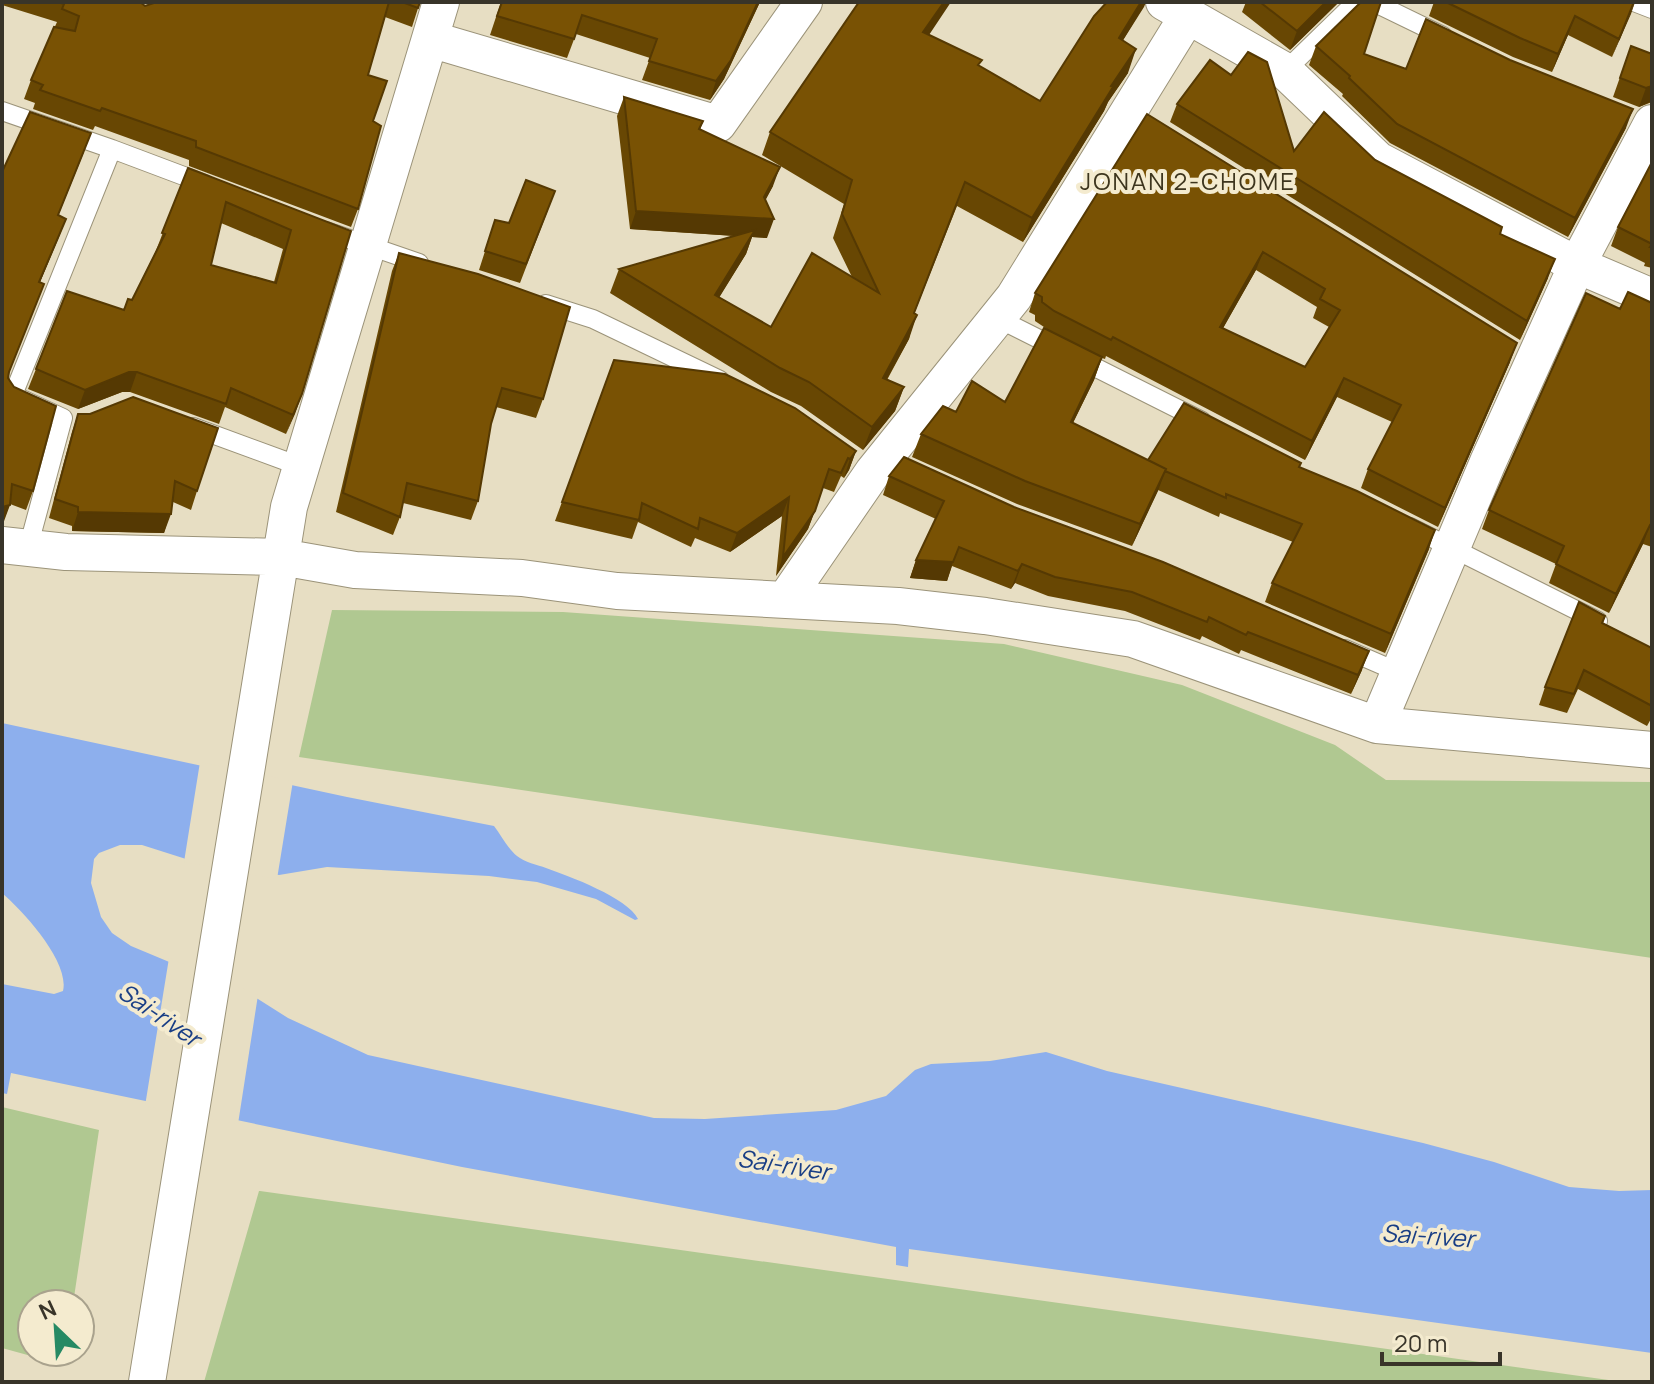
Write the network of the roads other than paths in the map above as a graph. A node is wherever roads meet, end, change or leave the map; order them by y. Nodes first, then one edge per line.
1 (441, 2) edge
2 (804, 2) edge
3 (1356, 2) edge
4 (1373, 2) edge
5 (1634, 2) edge
6 (1652, 9) edge
7 (1175, 10) edge
8 (430, 39) junction
9 (1454, 41) edge
10 (1285, 71) junction
11 (2, 111) edge
12 (1648, 123) edge
13 (112, 149) junction
14 (226, 192) edge
15 (312, 225) edge
16 (369, 247) junction
17 (1577, 265) junction
18 (443, 271) edge
19 (1652, 297) edge
20 (533, 300) edge
21 (997, 318) junction
22 (737, 388) edge
23 (170, 419) edge
24 (1224, 433) edge
25 (302, 467) junction
26 (1394, 519) edge
27 (15, 547) edge
28 (1451, 548) junction
29 (279, 565) junction
30 (785, 600) junction
31 (1612, 628) edge
32 (1329, 642) edge
33 (1398, 672) junction
34 (1377, 725) junction
35 (1652, 750) edge
36 (147, 1382) edge

1 - 8 street
2 - 8 street
3 - 10 lane
4 - 9 lane
5 - 6 lane
7 - 10 street
7 - 21 street
8 - 16 street
10 - 17 street
11 - 13 lane
12 - 17 street
13 - 14 lane
13 - 27 lane
15 - 16 lane
16 - 18 lane
16 - 25 street
17 - 19 street
17 - 28 street
20 - 22 lane
21 - 24 lane
21 - 30 street
23 - 25 lane
25 - 29 street
26 - 28 lane
27 - 29 street
28 - 31 lane
28 - 33 street
29 - 30 street
29 - 36 street
30 - 34 street
32 - 33 lane
33 - 34 street
34 - 35 street

